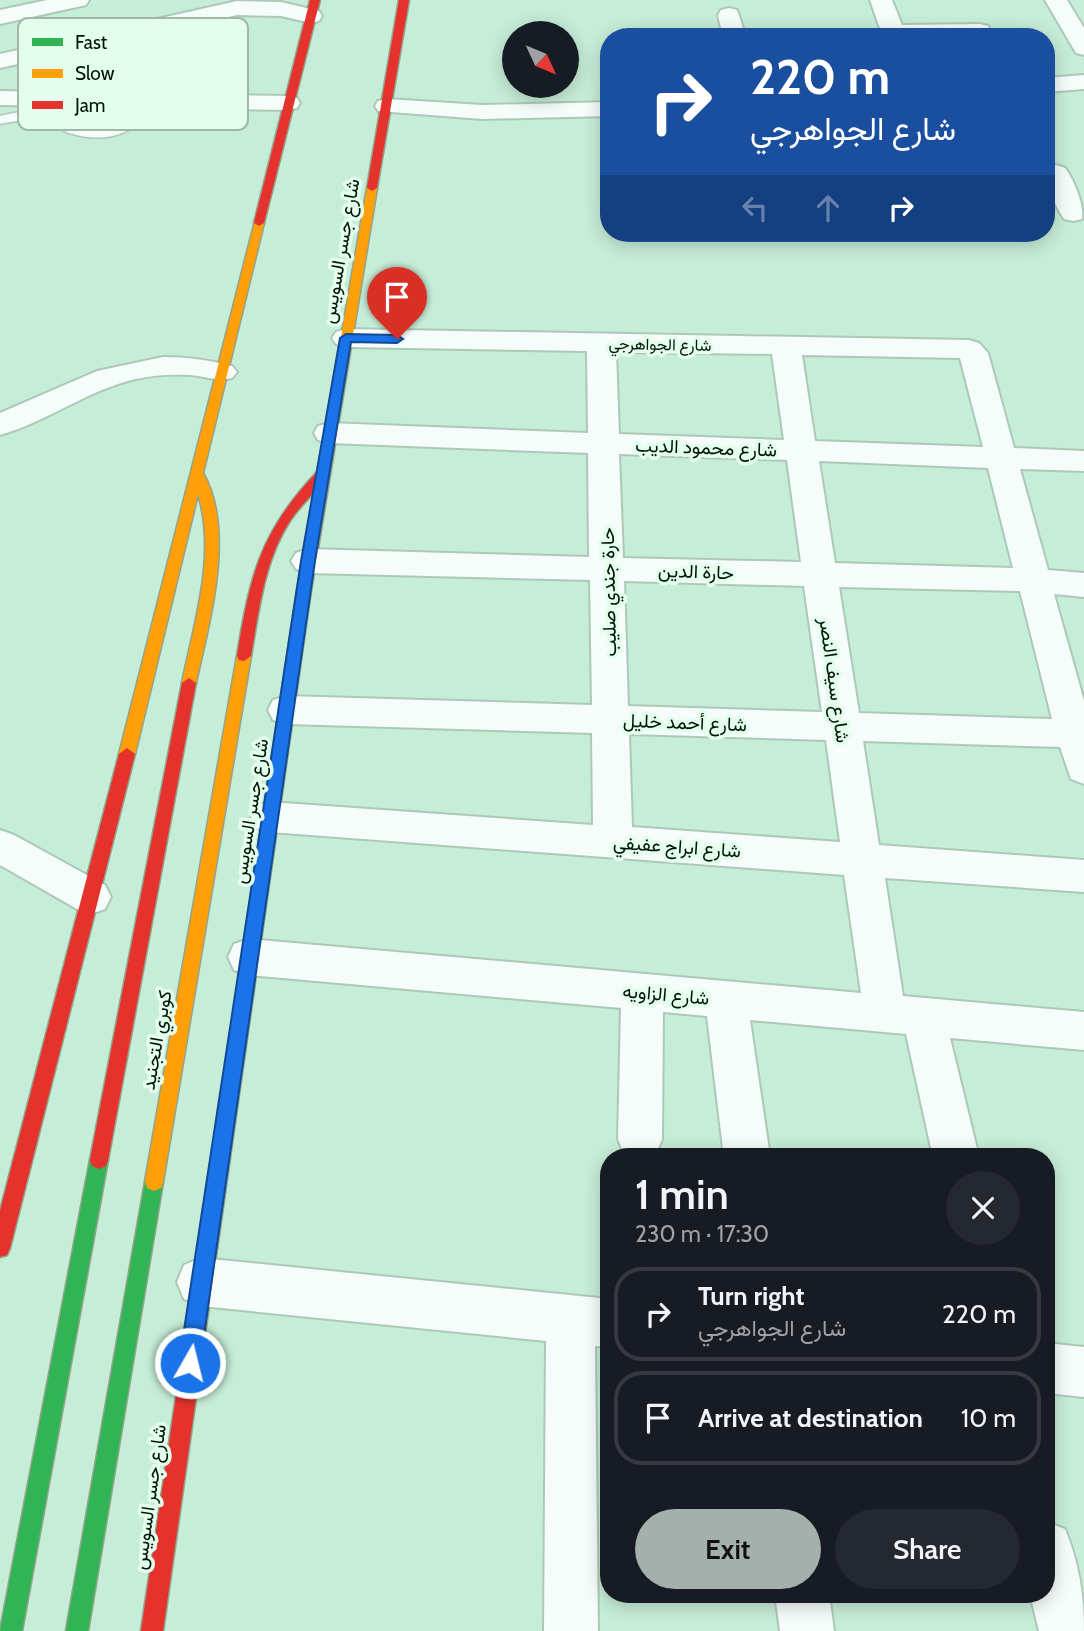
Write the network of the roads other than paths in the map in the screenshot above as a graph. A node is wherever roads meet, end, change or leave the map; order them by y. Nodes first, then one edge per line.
1 (78, 0) edge
2 (404, 0) edge
3 (881, 0) edge
4 (1056, 0) edge
5 (313, 8) edge
6 (97, 14) dead end
7 (729, 15) dead end
8 (31, 18) edge
9 (72, 18) edge
10 (193, 18) edge
11 (733, 28) edge
12 (892, 28) edge
13 (3, 29) edge
14 (1084, 48) edge
15 (2, 62) edge
16 (1084, 82) edge
17 (1055, 84) edge
18 (248, 102) edge
19 (2, 103) edge
20 (288, 103) junction
21 (387, 106) junction
22 (600, 108) edge
23 (18, 118) edge
24 (76, 130) edge
25 (119, 130) edge
26 (1055, 173) edge
27 (1084, 173) edge
28 (1055, 180) edge
29 (1073, 214) dead end
30 (346, 338) junction
31 (601, 343) junction
32 (786, 347) junction
33 (222, 372) junction
34 (0, 425) edge
35 (329, 433) junction
36 (604, 444) junction
37 (802, 451) junction
38 (1002, 458) junction
39 (1084, 461) edge
40 (198, 474) junction
41 (322, 475) junction
42 (308, 561) junction
43 (607, 569) junction
44 (820, 575) junction
45 (1033, 580) junction
46 (1084, 585) edge
47 (286, 710) junction
48 (611, 720) junction
49 (842, 726) junction
50 (1079, 734) edge
51 (1084, 769) edge
52 (270, 817) junction
53 (613, 842) junction
54 (0, 846) edge
55 (862, 860) junction
56 (1084, 876) edge
57 (91, 897) junction
58 (249, 957) junction
59 (642, 992) junction
60 (726, 999) junction
61 (904, 1016) junction
62 (1084, 1031) edge
63 (640, 1139) dead end
64 (746, 1148) edge
65 (953, 1148) edge
66 (0, 1248) edge
67 (201, 1282) junction
68 (589, 1321) edge
69 (1055, 1369) edge
70 (1084, 1372) edge
71 (1055, 1585) edge
72 (803, 1603) edge
73 (11, 1631) edge
74 (76, 1631) edge
75 (152, 1631) edge
76 (571, 1631) edge
77 (807, 1631) edge
78 (1066, 1631) edge

1 - 8 street
2 - 21 main road, شارع جسر السويس
3 - 12 street
4 - 14 street
5 - 10 street
5 - 20 main road
6 - 9 street
7 - 11 street
13 - 15 street
16 - 17 street
18 - 20 street
19 - 23 lane
20 - 33 main road
21 - 22 street
21 - 30 main road, شارع جسر السويس
24 - 25 lane
26 - 27 street
28 - 29 street
30 - 31 street, شارع الجواهرجي
30 - 35 main road, شارع جسر السويس
31 - 32 street, شارع الجواهرجي
31 - 36 street, حارة جندي صليب
32 - 37 street, شارع سيف النصر
32 - 38 street, شارع الجواهرجي
33 - 34 street
33 - 40 main road
35 - 36 street, شارع محمود الديب
35 - 41 main road, شارع جسر السويس
36 - 37 street, شارع محمود الديب
36 - 43 street, حارة جندي صليب
37 - 38 street, شارع محمود الديب
37 - 44 street, شارع سيف النصر
38 - 39 street, شارع محمود الديب
38 - 45 street
40 - 57 main road
40 - 73 main road, كوبري التجنيد
41 - 42 main road, شارع جسر السويس
41 - 74 main road, كوبري التجنيد
42 - 43 street, حارة الدين
42 - 47 main road, شارع جسر السويس
43 - 44 street, حارة الدين
43 - 48 street, حارة جندي صليب
44 - 45 street, حارة الدين
44 - 49 street, شارع سيف النصر
45 - 46 street, حارة الدين
45 - 50 street
47 - 48 street, شارع أحمد خليل
47 - 52 main road, شارع جسر السويس
48 - 49 street, شارع أحمد خليل
48 - 53 street, حارة جندي صليب
49 - 50 street, شارع أحمد خليل
49 - 55 street, شارع سيف النصر
50 - 51 street
52 - 53 street, شارع ابراج عفيفي
52 - 58 main road, شارع جسر السويس
53 - 55 street, شارع ابراج عفيفي
54 - 57 street
55 - 56 street, شارع ابراج عفيفي
55 - 61 street, شارع سيف النصر
57 - 66 main road
58 - 59 street, شارع الزاويه
58 - 67 main road, شارع جسر السويس
59 - 60 street, شارع الزاويه
59 - 63 street
60 - 61 street, شارع الزاويه
60 - 64 street
61 - 62 street, شارع الزاويه
61 - 65 street, شارع سيف النصر
67 - 68 street
67 - 75 main road, شارع جسر السويس
68 - 76 street
69 - 70 street
71 - 78 street
72 - 77 street

